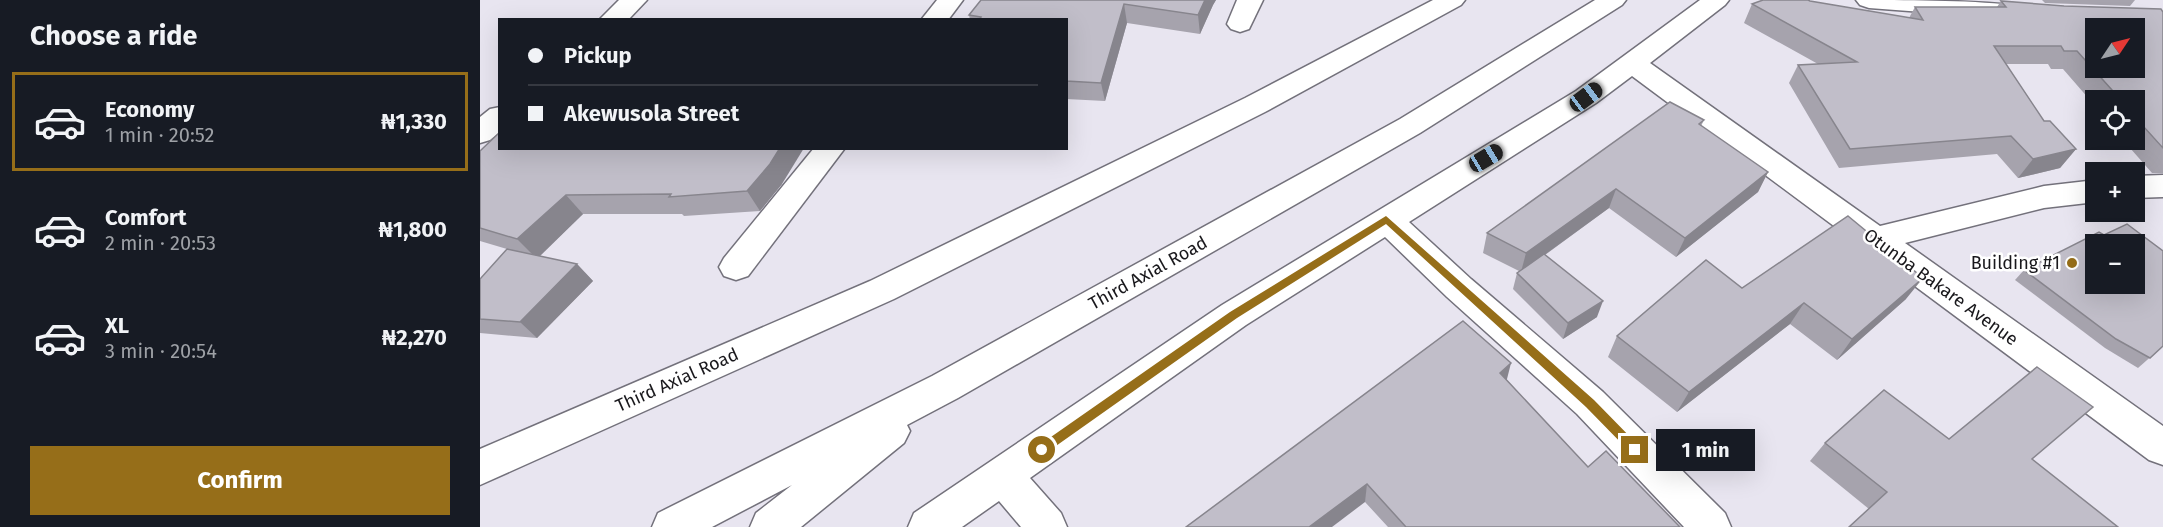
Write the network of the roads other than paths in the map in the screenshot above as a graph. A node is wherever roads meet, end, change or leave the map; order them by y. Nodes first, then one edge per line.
1 (634, 0) edge
2 (950, 0) edge
3 (1250, 0) edge
4 (1452, 0) edge
5 (1612, 0) edge
6 (1716, 0) edge
7 (1869, 0) edge
8 (2028, 12) edge
9 (614, 18) edge
10 (936, 18) edge
11 (1240, 24) dead end
12 (1632, 63) junction
13 (498, 118) edge
14 (480, 133) edge
15 (829, 150) edge
16 (2163, 186) edge
17 (2145, 187) edge
18 (2085, 192) edge
19 (1386, 219) junction
20 (1874, 238) junction
21 (736, 267) dead end
22 (945, 387) junction
23 (2163, 448) edge
24 (480, 467) edge
25 (1003, 476) junction
26 (672, 527) edge
27 (770, 527) edge
28 (928, 527) edge
29 (1047, 527) edge
30 (1711, 527) edge

1 - 9 main road
2 - 10 main road
3 - 11 main road
4 - 24 main road, Third Axial Road
5 - 22 main road, Third Axial Road
6 - 12 main road
7 - 8 main road
12 - 19 main road
12 - 20 main road, Otunba Bakare Avenue
13 - 14 main road
15 - 21 main road
16 - 17 main road
18 - 20 main road
19 - 25 main road
19 - 30 main road
20 - 23 main road, Otunba Bakare Avenue
22 - 26 main road, Third Axial Road
22 - 27 main road
25 - 28 main road
25 - 29 main road

